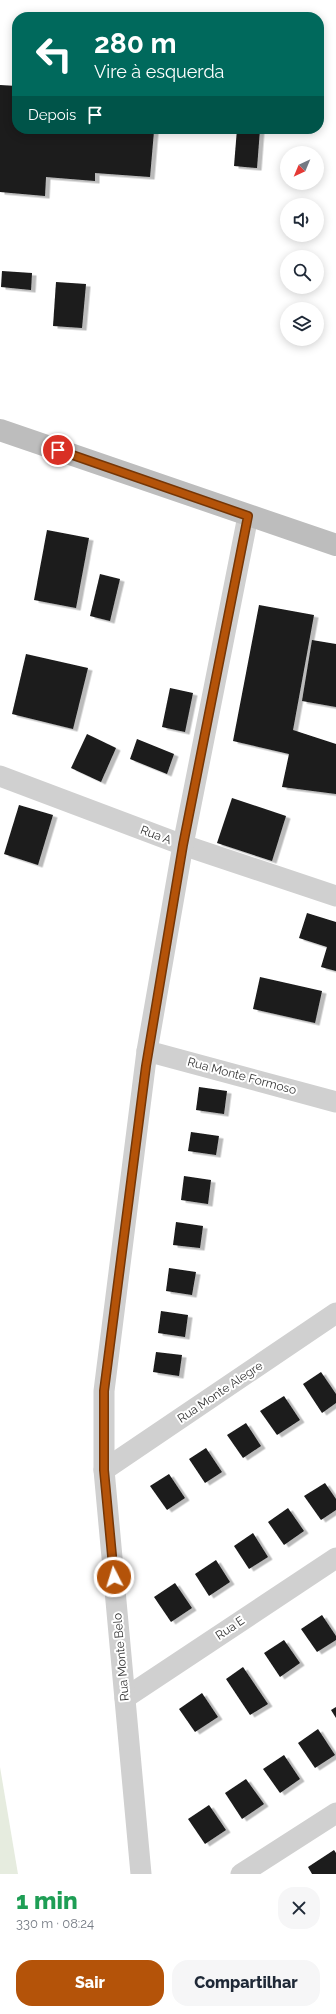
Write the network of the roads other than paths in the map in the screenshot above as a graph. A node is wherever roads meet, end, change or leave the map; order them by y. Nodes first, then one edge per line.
1 (0, 430) edge
2 (248, 516) junction
3 (336, 545) edge
4 (0, 776) edge
5 (183, 845) junction
6 (336, 896) edge
7 (148, 1050) junction
8 (336, 1102) edge
9 (336, 1313) edge
10 (104, 1470) junction
11 (336, 1558) edge
12 (125, 1698) junction
13 (336, 1812) edge
14 (141, 1874) edge
15 (241, 1874) edge

1 - 2 main road
2 - 3 main road
2 - 5 street, Rua Monte Belo
4 - 5 street, Rua A
5 - 6 street, Rua A
5 - 7 street, Rua Monte Belo
7 - 8 street, Rua Monte Formoso
7 - 10 street, Rua Monte Belo
9 - 10 street, Rua Monte Alegre
10 - 12 street, Rua Monte Belo
11 - 12 street, Rua E
12 - 14 street, Rua Monte Belo
13 - 15 street

